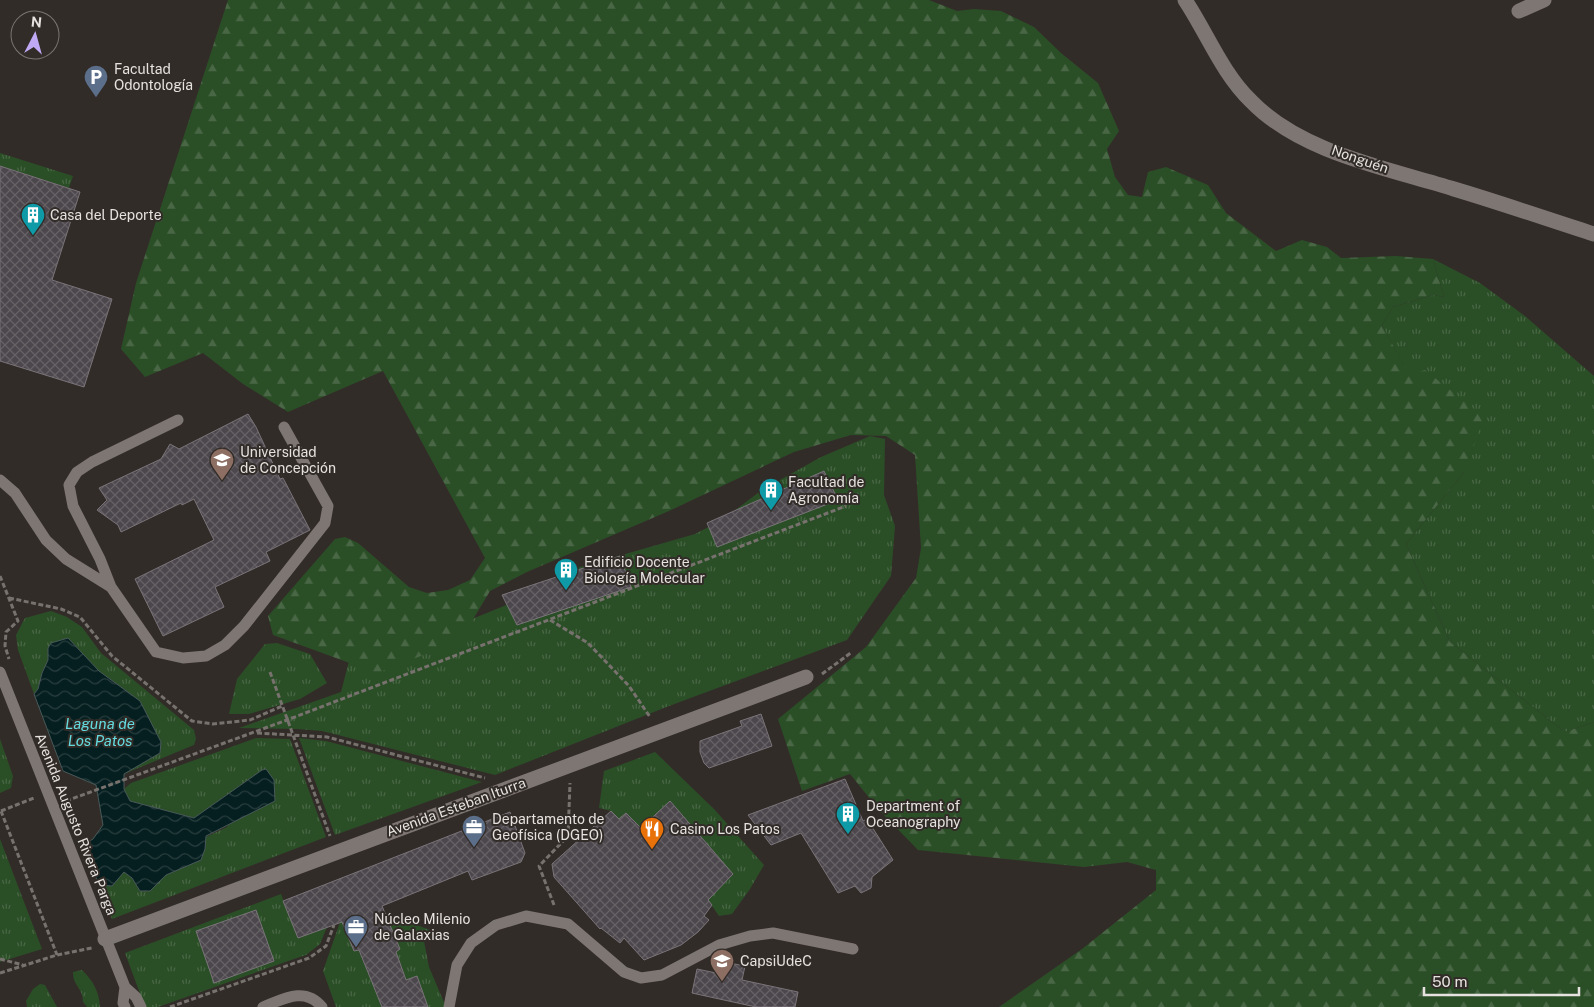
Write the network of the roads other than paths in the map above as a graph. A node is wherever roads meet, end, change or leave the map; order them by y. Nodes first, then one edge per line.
1 (1185, 0) edge
2 (1544, 0) edge
3 (1519, 11) dead end
4 (1594, 234) edge
5 (178, 420) dead end
6 (284, 427) dead end
7 (0, 480) edge
8 (111, 587) junction
9 (0, 672) edge
10 (806, 677) dead end
11 (107, 942) junction
12 (853, 949) dead end
13 (125, 987) junction
14 (125, 1007) edge
15 (141, 1007) edge
16 (263, 1007) edge
17 (322, 1007) edge
18 (449, 1007) edge

1 - 4 street, Nonguén
2 - 3 street
5 - 8 lane
6 - 8 lane
7 - 8 lane
9 - 11 lane, Avenida Augusto Rivera Parga
10 - 11 street, Avenida Esteban Iturra
11 - 13 lane, Avenida Augusto Rivera Parga
12 - 18 lane
13 - 14 lane, Avenida Augusto Rivera Parga
13 - 15 lane, Avenida Augusto Rivera Parga
16 - 17 lane

